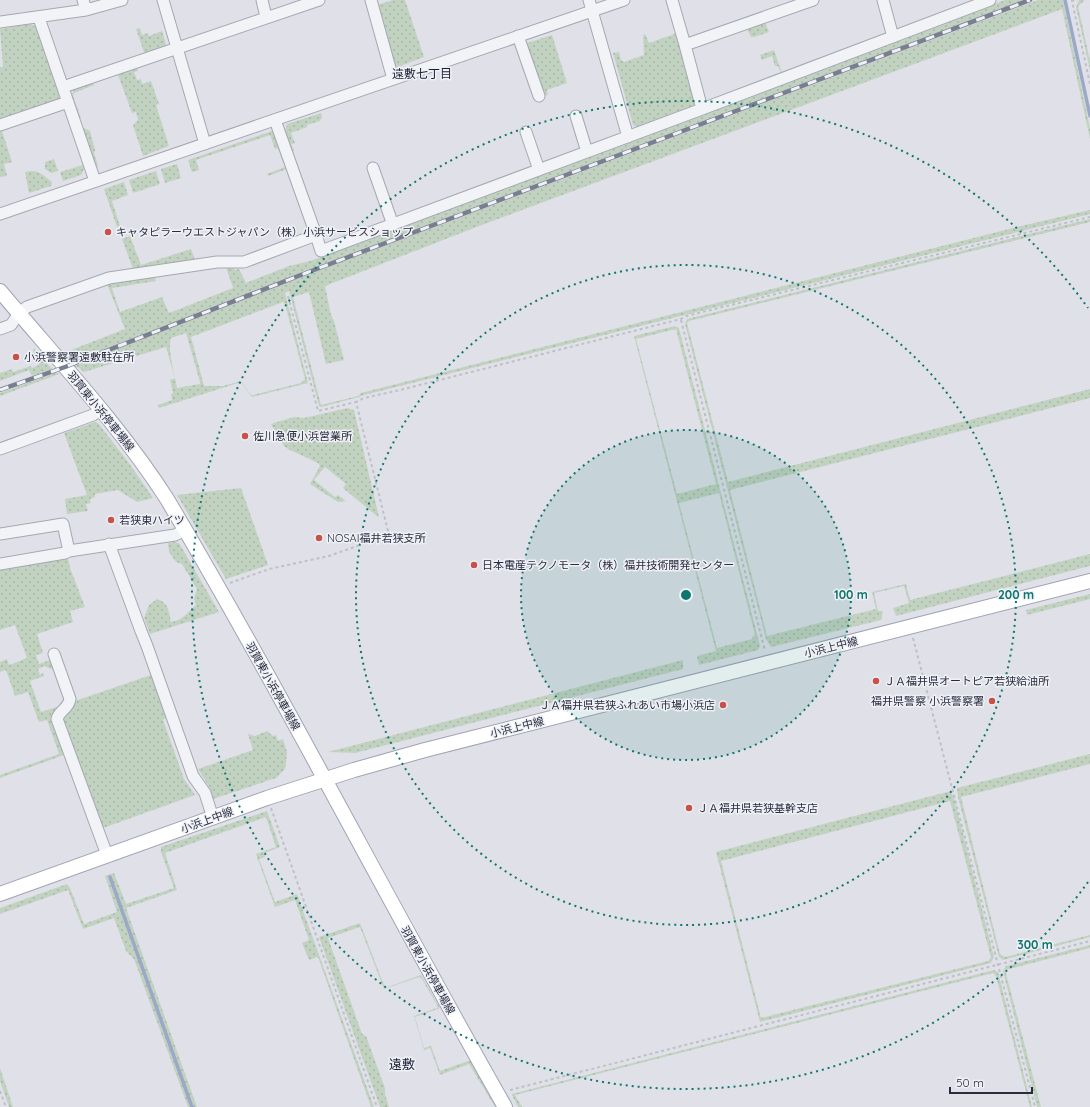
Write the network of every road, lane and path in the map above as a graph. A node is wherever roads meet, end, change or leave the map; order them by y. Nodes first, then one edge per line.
1 (122, 0) edge
2 (163, 0) edge
3 (262, 0) edge
4 (319, 0) edge
5 (371, 0) edge
6 (624, 0) edge
7 (672, 0) edge
8 (813, 0) edge
9 (883, 0) edge
10 (990, 0) edge
11 (1074, 0) edge
12 (84, 5) edge
13 (591, 5) edge
14 (266, 17) junction
15 (39, 18) junction
16 (0, 22) edge
17 (518, 36) junction
18 (893, 37) junction
19 (685, 45) junction
20 (177, 48) junction
21 (393, 79) junction
22 (1090, 84) edge
23 (63, 87) junction
24 (539, 96) dead end
25 (68, 102) junction
26 (702, 109) junction
27 (576, 116) dead end
28 (275, 120) junction
29 (0, 125) edge
30 (526, 132) dead end
31 (628, 137) junction
32 (205, 144) junction
33 (588, 152) junction
34 (373, 168) dead end
35 (539, 170) junction
36 (95, 181) junction
37 (0, 214) edge
38 (1090, 217) edge
39 (393, 225) junction
40 (316, 235) junction
41 (0, 292) edge
42 (288, 296) dead end
43 (18, 313) junction
44 (681, 319) junction
45 (0, 329) edge
46 (356, 402) junction
47 (101, 409) junction
48 (0, 449) edge
49 (185, 530) junction
50 (0, 534) edge
51 (109, 544) junction
52 (69, 551) junction
53 (0, 564) edge
54 (1090, 581) edge
55 (219, 589) junction
56 (911, 627) junction
57 (54, 654) dead end
58 (769, 663) junction
59 (325, 779) junction
60 (267, 798) junction
61 (213, 818) junction
62 (107, 855) junction
63 (0, 894) edge
64 (1090, 941) edge
65 (999, 965) junction
66 (0, 1091) edge
67 (501, 1101) edge
68 (6, 1107) edge
69 (377, 1107) edge
70 (1035, 1107) edge

1 - 12 street
2 - 20 street
3 - 14 street
4 - 14 street
5 - 21 street
6 - 13 street
7 - 19 street
8 - 19 street
9 - 18 street
10 - 18 street
11 - 22 path
12 - 15 street
13 - 17 street
13 - 31 street
14 - 20 street
15 - 16 street
15 - 23 street
17 - 21 street
17 - 24 street
18 - 26 street
19 - 26 street
20 - 23 street
20 - 32 street
21 - 28 street
23 - 25 street
25 - 29 street
25 - 36 street
26 - 31 street
27 - 33 street
28 - 32 street
28 - 40 street
30 - 35 street
31 - 33 street
32 - 36 street
33 - 35 street
34 - 39 street
35 - 39 street
36 - 37 street
38 - 44 path
39 - 40 street
40 - 43 street
41 - 43 main road, 羽賀東小浜停車場線
42 - 46 path
43 - 45 street
43 - 47 main road, 羽賀東小浜停車場線
44 - 46 path
44 - 58 path
46 - 55 path
47 - 48 street
47 - 49 main road, 羽賀東小浜停車場線
49 - 51 street
49 - 55 main road, 羽賀東小浜停車場線
50 - 52 street
51 - 52 street
51 - 61 street
52 - 53 street
54 - 56 main road, 小浜上中線
55 - 59 main road, 羽賀東小浜停車場線
56 - 58 main road, 小浜上中線
56 - 65 path
57 - 62 street
58 - 59 main road, 小浜上中線
59 - 60 main road, 小浜上中線
59 - 67 main road, 羽賀東小浜停車場線
60 - 61 main road, 小浜上中線
60 - 69 path
61 - 62 main road, 小浜上中線
62 - 63 main road, 小浜上中線
64 - 65 path
65 - 67 path
65 - 70 path
66 - 68 path

